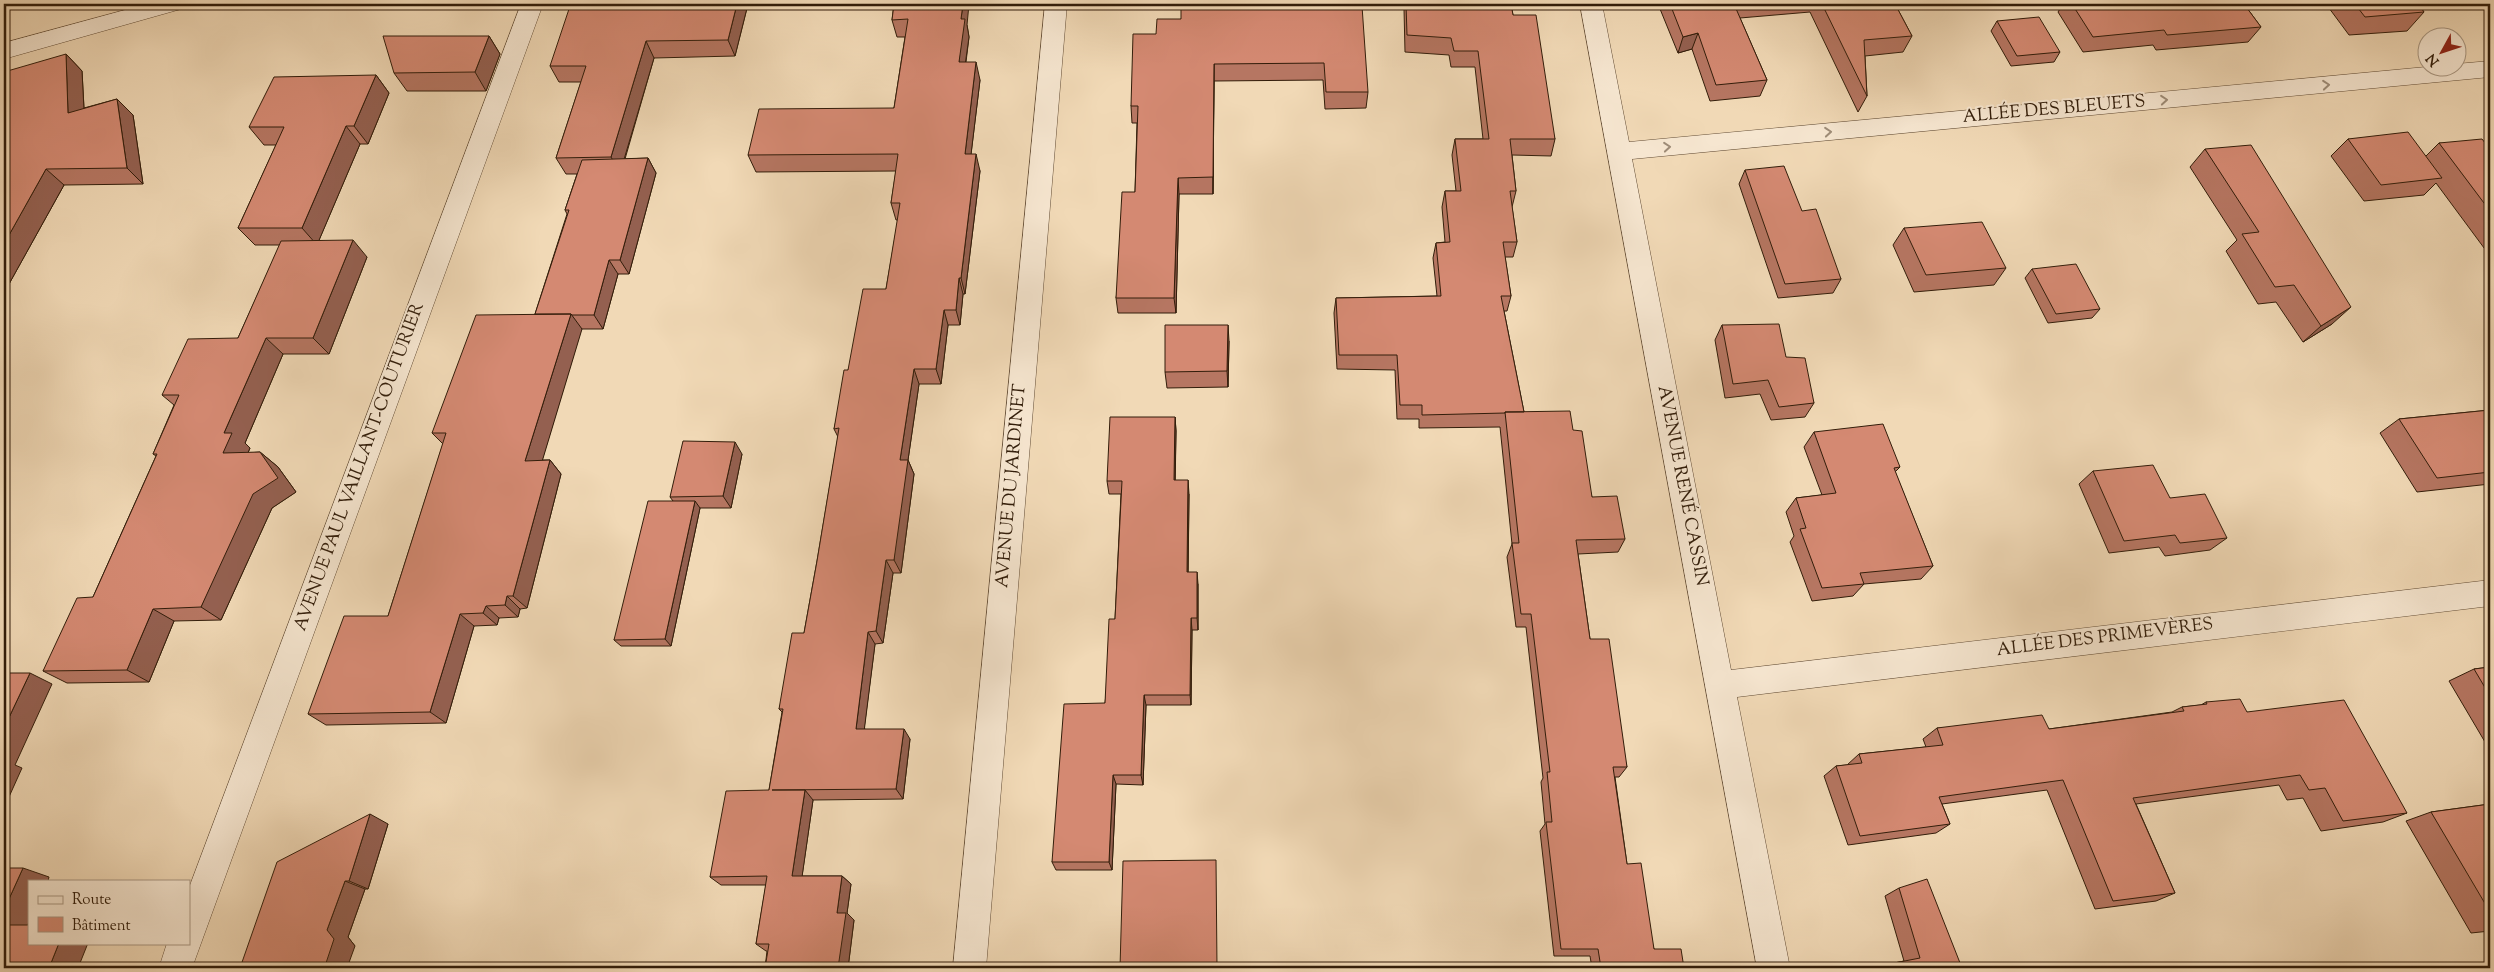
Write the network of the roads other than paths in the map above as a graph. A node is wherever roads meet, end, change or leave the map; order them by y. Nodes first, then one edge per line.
1 (173, 4) edge
2 (532, 4) edge
3 (1056, 4) edge
4 (1591, 4) edge
5 (4, 51) edge
6 (2490, 69) edge
7 (1618, 152) junction
8 (2490, 593) edge
9 (1719, 685) junction
10 (190, 928) edge
11 (184, 944) edge
12 (175, 968) edge
13 (969, 968) edge
14 (1773, 968) edge

1 - 5 street
2 - 10 street, AVENUE PAUL VAILLANT-COUTURIER
3 - 13 street, AVENUE DU JARDINET
4 - 7 street, AVENUE RENÉ CASSIN
7 -> 6 street, ALLÉE DES BLEUETS
7 - 9 street, AVENUE RENÉ CASSIN
8 - 9 street, ALLÉE DES PRIMEVÈRES
9 - 14 street, AVENUE RENÉ CASSIN
11 - 12 street

